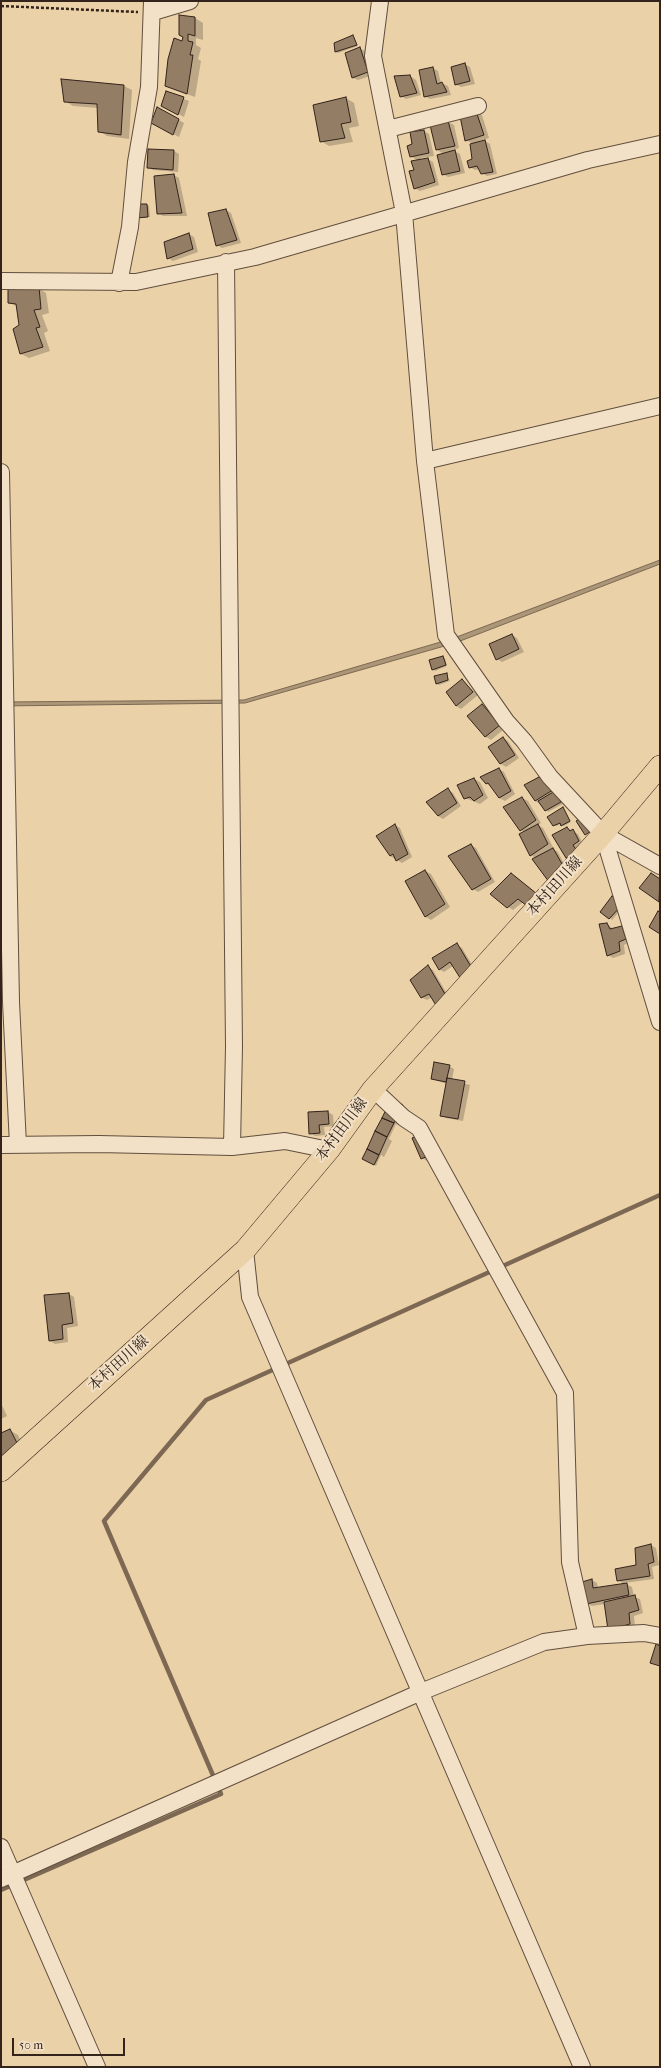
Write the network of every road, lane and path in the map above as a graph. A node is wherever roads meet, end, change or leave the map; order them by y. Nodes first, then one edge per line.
1 (190, 1) edge
2 (380, 1) edge
3 (1, 6) edge
4 (152, 7) edge
5 (478, 106) dead end
6 (388, 129) junction
7 (660, 144) edge
8 (404, 213) junction
9 (226, 262) junction
10 (1, 282) edge
11 (119, 283) junction
12 (660, 406) edge
13 (425, 460) junction
14 (1, 472) edge
15 (660, 766) edge
16 (603, 834) junction
17 (660, 866) edge
18 (660, 1022) edge
19 (373, 1089) junction
20 (1, 1145) edge
21 (18, 1145) junction
22 (232, 1147) junction
23 (329, 1150) junction
24 (245, 1250) junction
25 (1, 1471) edge
26 (587, 1636) junction
27 (660, 1636) edge
28 (421, 1692) junction
29 (1, 1847) edge
30 (7, 1876) edge
31 (97, 2067) edge
32 (582, 2067) edge

1 - 4 street
2 - 6 street
3 - 4 path
4 - 11 street
5 - 6 street
6 - 8 street
7 - 8 street
8 - 9 street
8 - 13 street
9 - 11 street
9 - 22 street
10 - 11 street
12 - 13 street
13 - 16 street
14 - 21 street
15 - 16 main road, 本村田川線
16 - 17 street
16 - 18 street
16 - 19 main road, 本村田川線
19 - 23 main road, 本村田川線
19 - 26 street
20 - 21 street
21 - 22 street
22 - 23 street
23 - 24 main road, 本村田川線
24 - 25 main road, 本村田川線
24 - 28 street
26 - 27 street
26 - 28 street
28 - 30 street
28 - 32 street
29 - 30 street
30 - 31 street

